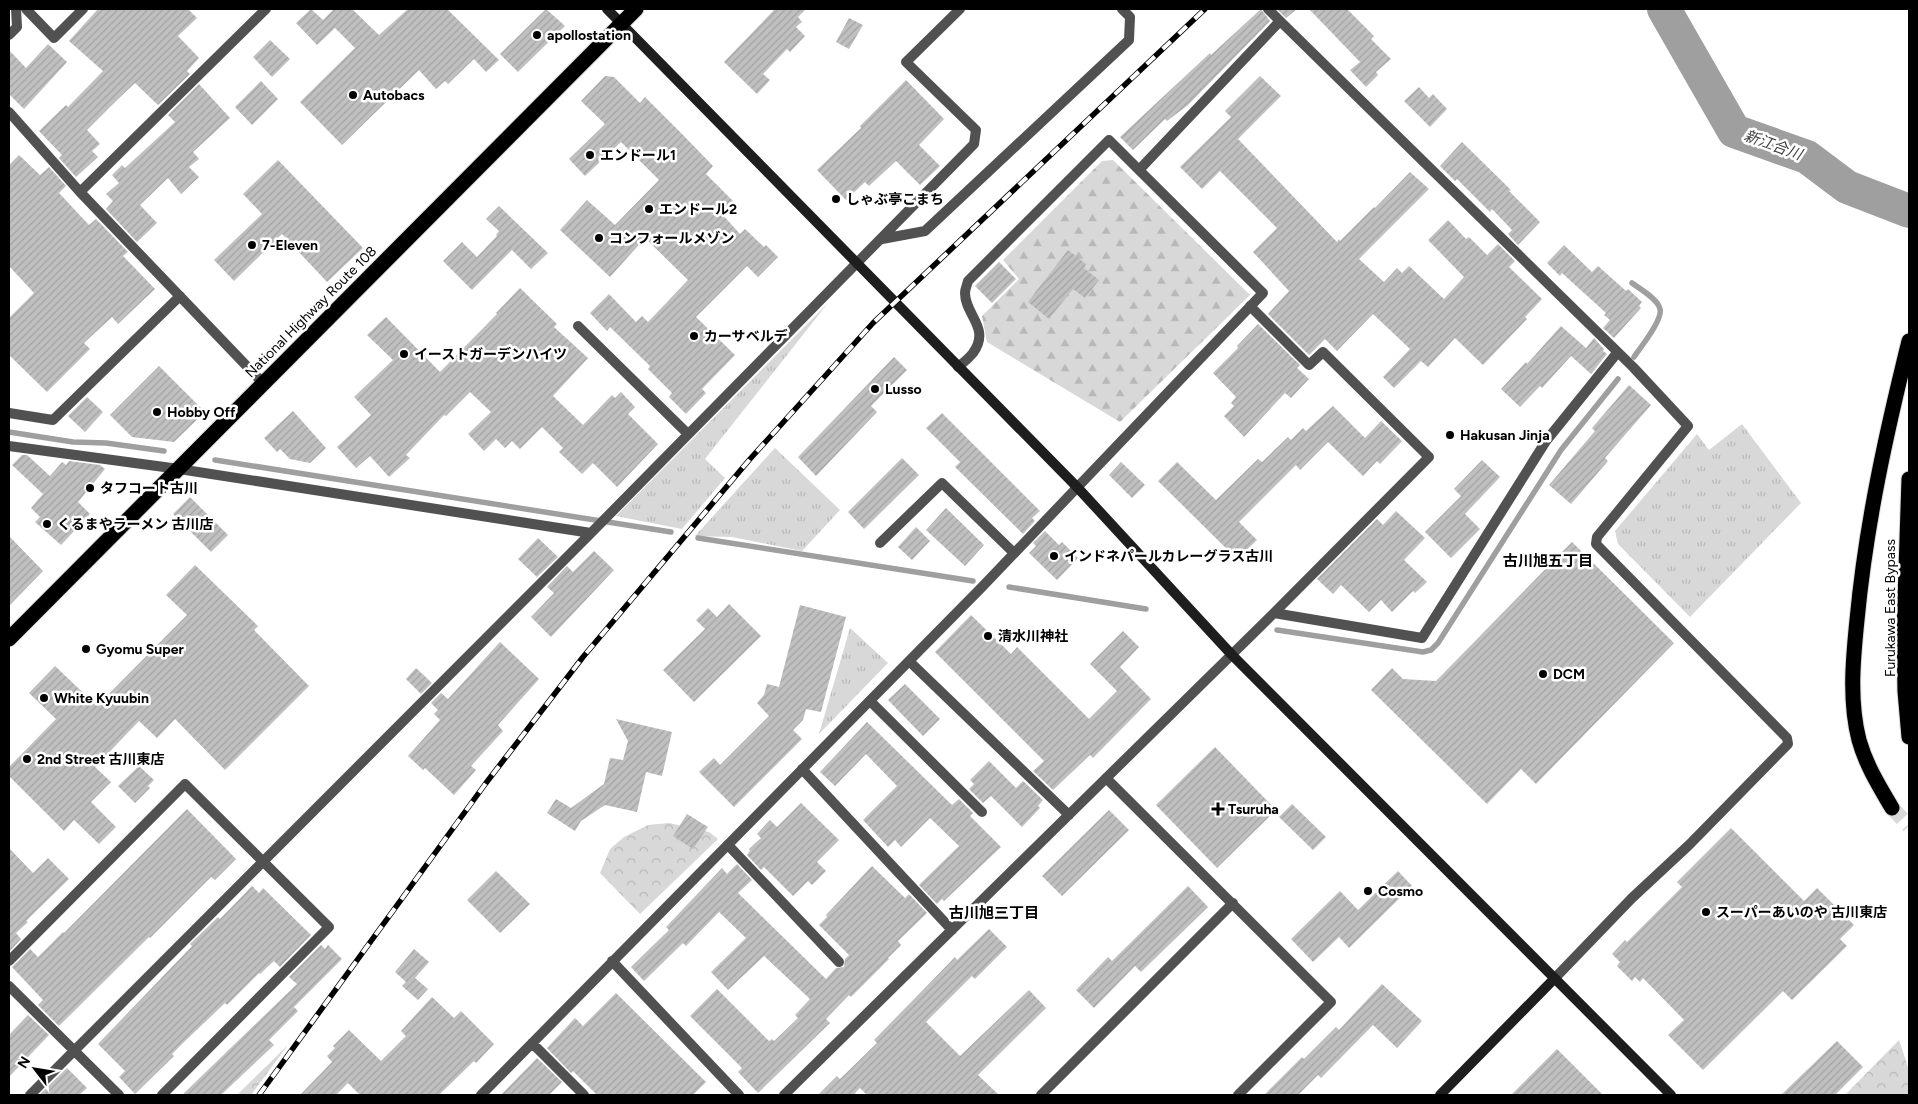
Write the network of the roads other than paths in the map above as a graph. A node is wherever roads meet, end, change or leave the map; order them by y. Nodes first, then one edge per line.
1 (16, 9) edge
2 (26, 9) edge
3 (82, 9) edge
4 (266, 9) edge
5 (607, 9) edge
6 (636, 9) edge
7 (960, 9) edge
8 (1122, 9) edge
9 (1268, 9) edge
10 (1280, 21) junction
11 (621, 24) junction
12 (9, 35) edge
13 (9, 112) edge
14 (1139, 170) junction
15 (80, 192) junction
16 (882, 239) junction
17 (857, 264) junction
18 (180, 296) junction
19 (1250, 306) junction
20 (578, 326) dead end
21 (1909, 341) edge
22 (1620, 356) junction
23 (958, 367) junction
24 (263, 383) junction
25 (9, 413) edge
26 (688, 434) junction
27 (9, 446) edge
28 (179, 469) junction
29 (1909, 484) edge
30 (1077, 487) junction
31 (594, 529) junction
32 (880, 543) dead end
33 (1014, 553) junction
34 (1274, 613) junction
35 (9, 639) edge
36 (1232, 655) junction
37 (909, 661) junction
38 (870, 701) junction
39 (1909, 737) edge
40 (802, 769) junction
41 (1106, 778) junction
42 (1892, 808) tunnel mouth
43 (982, 812) dead end
44 (1069, 815) junction
45 (728, 845) junction
46 (263, 862) junction
47 (1233, 903) junction
48 (952, 930) junction
49 (9, 961) edge
50 (612, 961) junction
51 (839, 962) dead end
52 (1554, 979) junction
53 (9, 986) edge
54 (532, 1043) junction
55 (74, 1051) junction
56 (30, 1095) edge
57 (119, 1095) edge
58 (162, 1095) edge
59 (481, 1095) edge
60 (584, 1095) edge
61 (739, 1095) edge
62 (784, 1095) edge
63 (1040, 1095) edge
64 (1238, 1095) edge
65 (1440, 1095) edge
66 (1671, 1095) edge

1 - 12 street
2 - 3 street
4 - 15 street
5 - 11 street
6 - 11 highway, National Highway Route 108
7 - 16 street
8 - 16 street
9 - 10 street
10 - 14 street
10 - 22 street
11 - 17 street
11 - 24 highway, National Highway Route 108
13 - 15 street
14 - 19 street
14 - 23 street
15 - 18 street
16 - 17 street
17 - 23 street
17 - 26 street
18 - 24 street
18 - 25 street
19 - 30 street
19 - 34 street
20 - 26 street
21 - 42 highway
22 - 34 street
22 - 52 street
23 - 30 street
24 - 28 highway, National Highway Route 108
26 - 31 street
27 - 28 street
28 - 31 street
28 - 35 highway, National Highway Route 108
29 - 39 highway, Furukawa East Bypass
30 - 33 street
30 - 36 street
31 - 46 street
32 - 33 street
33 - 37 street
34 - 36 street
36 - 41 street
36 - 52 street
37 - 38 street
37 - 44 street
38 - 40 street
38 - 43 street
40 - 45 street
40 - 48 street
41 - 44 street
41 - 47 street
44 - 48 street
45 - 50 street
45 - 51 street
46 - 49 street
46 - 55 street
46 - 58 street
47 - 63 street
47 - 64 street
48 - 62 street
50 - 54 street
50 - 61 street
52 - 65 street
52 - 66 street
53 - 55 street
54 - 59 street
54 - 60 street
55 - 56 street
55 - 57 street

